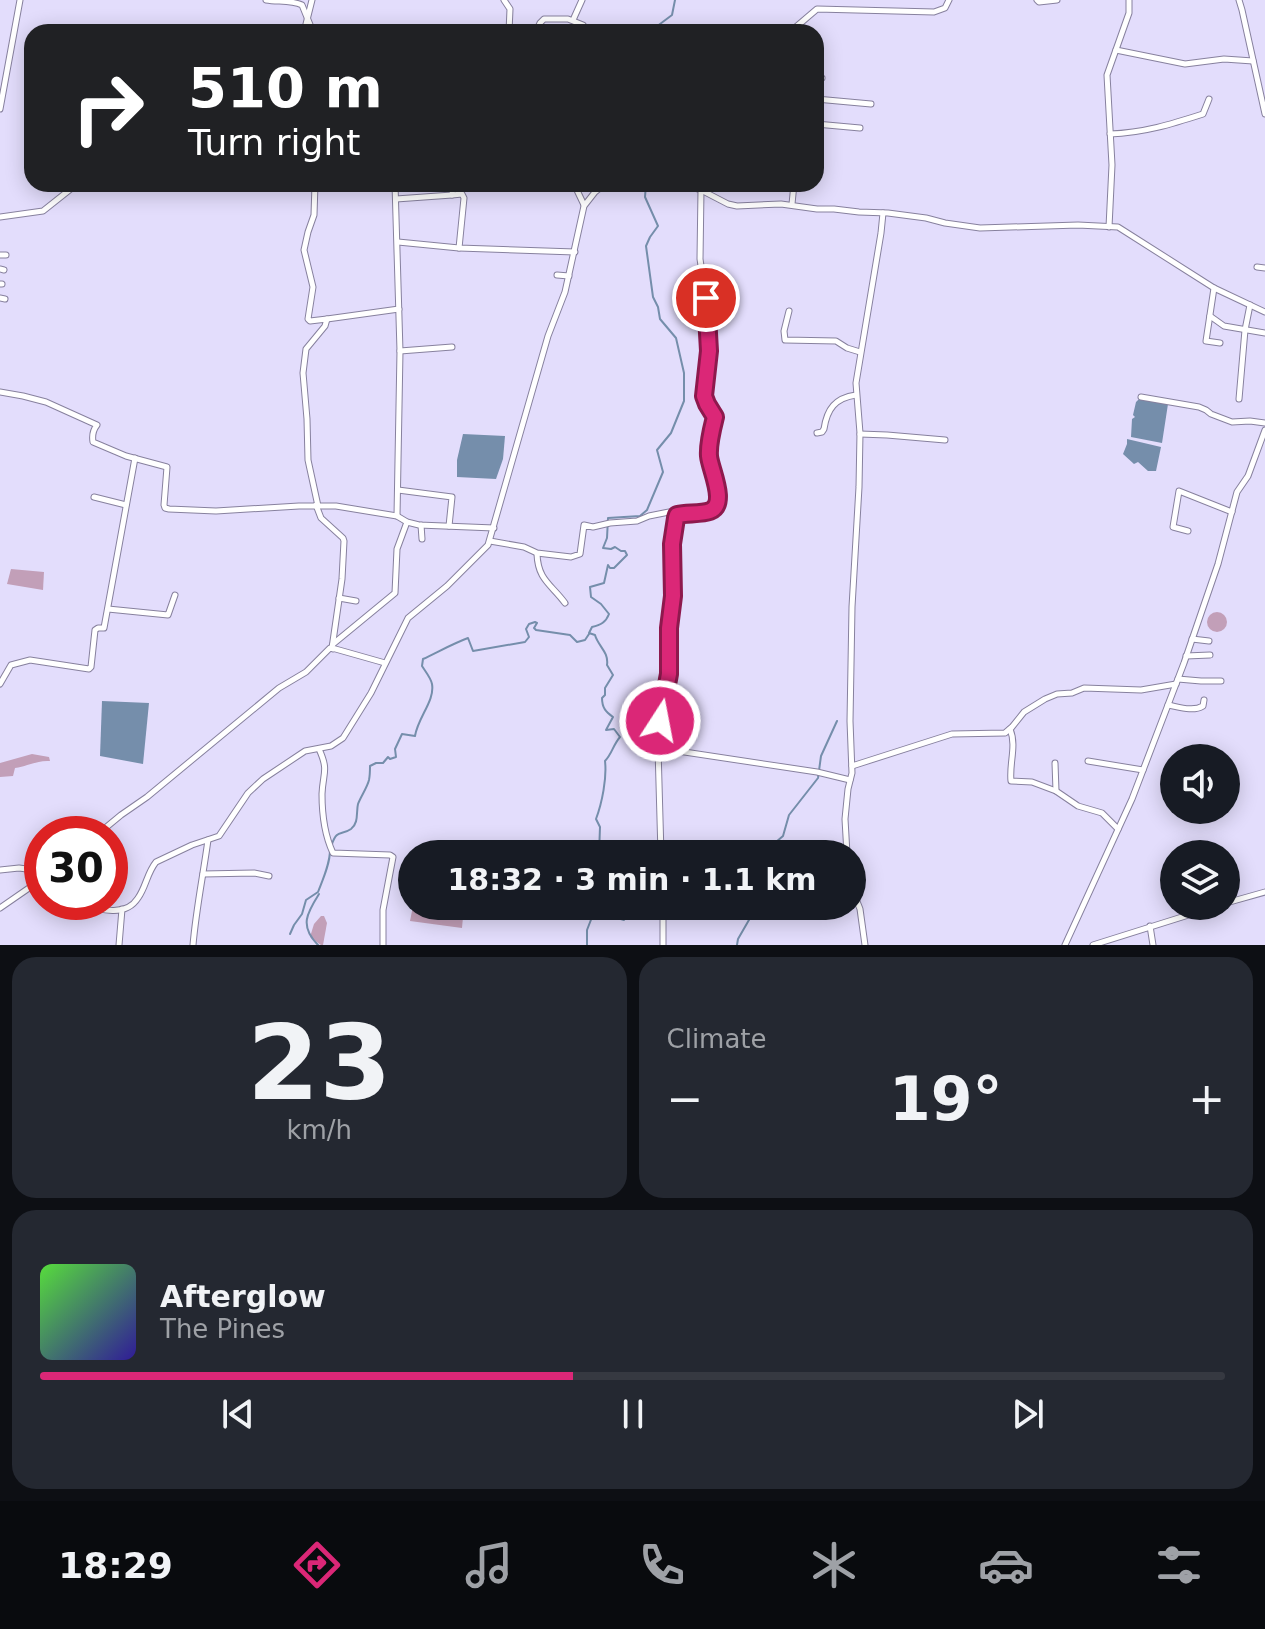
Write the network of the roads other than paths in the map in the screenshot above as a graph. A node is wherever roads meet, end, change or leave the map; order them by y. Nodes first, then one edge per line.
1 (20, 0) edge
2 (266, 0) edge
3 (312, 0) edge
4 (504, 0) edge
5 (582, 0) edge
6 (949, 0) edge
7 (1037, 0) edge
8 (1057, 0) edge
9 (1129, 0) edge
10 (1239, 0) edge
11 (308, 17) junction
12 (573, 20) junction
13 (306, 24) edge
14 (310, 24) edge
15 (509, 24) edge
16 (539, 24) edge
17 (581, 24) edge
18 (803, 24) edge
19 (1116, 50) junction
20 (1253, 61) junction
21 (1209, 99) dead end
22 (824, 100) edge
23 (871, 104) dead end
24 (0, 109) edge
25 (1265, 114) edge
26 (824, 125) edge
27 (860, 128) dead end
28 (1110, 134) junction
29 (67, 192) edge
30 (315, 192) edge
31 (396, 192) edge
32 (452, 192) edge
33 (578, 192) edge
34 (597, 192) edge
35 (701, 192) edge
36 (705, 192) edge
37 (793, 192) edge
38 (452, 195) junction
39 (396, 199) junction
40 (792, 204) junction
41 (584, 206) junction
42 (883, 213) junction
43 (0, 217) edge
44 (1109, 227) junction
45 (398, 242) junction
46 (459, 248) junction
47 (575, 252) junction
48 (1257, 267) dead end
49 (1265, 268) edge
50 (557, 275) dead end
51 (569, 276) junction
52 (1214, 288) junction
53 (1250, 305) junction
54 (399, 309) junction
55 (789, 311) dead end
56 (1265, 312) edge
57 (1209, 315) junction
58 (327, 319) junction
59 (1245, 330) junction
60 (1265, 333) edge
61 (1220, 343) dead end
62 (452, 347) dead end
63 (400, 351) junction
64 (861, 352) junction
65 (0, 392) edge
66 (856, 395) junction
67 (1141, 397) dead end
68 (1239, 399) dead end
69 (1265, 423) edge
70 (1265, 430) edge
71 (817, 433) dead end
72 (860, 434) junction
73 (945, 440) dead end
74 (135, 458) junction
75 (398, 490) junction
76 (94, 497) dead end
77 (126, 505) junction
78 (317, 506) junction
79 (1232, 512) junction
80 (677, 515) junction
81 (397, 516) junction
82 (407, 522) junction
83 (421, 525) junction
84 (449, 526) junction
85 (494, 528) junction
86 (1188, 531) dead end
87 (422, 539) dead end
88 (490, 541) junction
89 (537, 553) junction
90 (175, 595) dead end
91 (339, 598) junction
92 (356, 601) dead end
93 (565, 603) dead end
94 (108, 609) junction
95 (1192, 639) junction
96 (1209, 641) dead end
97 (332, 647) junction
98 (1210, 655) dead end
99 (1186, 656) junction
100 (385, 663) junction
101 (1177, 681) junction
102 (1221, 681) dead end
103 (0, 684) edge
104 (1204, 700) dead end
105 (1168, 705) junction
106 (1010, 729) junction
107 (658, 748) junction
108 (319, 749) junction
109 (1088, 761) dead end
110 (1055, 763) dead end
111 (852, 766) junction
112 (1143, 770) junction
113 (850, 781) junction
114 (1056, 791) junction
115 (120, 816) edge
116 (1118, 829) junction
117 (208, 840) junction
118 (661, 840) edge
119 (846, 840) edge
120 (24, 869) edge
121 (0, 870) edge
122 (203, 874) junction
123 (269, 876) dead end
124 (24, 891) edge
125 (1265, 892) edge
126 (1240, 899) edge
127 (128, 907) edge
128 (0, 908) edge
129 (121, 920) edge
130 (663, 920) edge
131 (862, 920) edge
132 (1170, 920) edge
133 (1150, 926) junction
134 (119, 945) edge
135 (193, 945) edge
136 (383, 945) edge
137 (663, 945) edge
138 (865, 945) edge
139 (1065, 945) edge
140 (1093, 945) edge
141 (1153, 945) edge

1 - 24 street
2 - 11 street
3 - 11 street
4 - 15 street
5 - 12 street
6 - 18 street
7 - 8 street
9 - 19 street
10 - 20 street
11 - 13 street
11 - 14 street
12 - 16 street
12 - 17 street
19 - 20 street
19 - 28 street
20 - 25 street
21 - 28 street
22 - 23 street
26 - 27 street
28 - 44 street
29 - 43 street
30 - 58 street
31 - 39 street
32 - 38 street
33 - 41 street
34 - 41 street
35 - 80 street
36 - 40 street
37 - 40 street
38 - 39 street
38 - 46 street
39 - 45 street
40 - 42 street
41 - 47 street
42 - 44 street
42 - 64 street
44 - 52 street
45 - 46 street
45 - 54 street
46 - 47 street
47 - 51 street
48 - 49 street
50 - 51 street
51 - 85 street
52 - 53 street
52 - 57 street
53 - 56 street
53 - 59 street
54 - 58 street
54 - 63 street
55 - 64 street
57 - 59 street
57 - 61 street
58 - 78 street
59 - 60 street
59 - 68 street
62 - 63 street
63 - 75 street
64 - 66 street
65 - 74 street
66 - 71 street
66 - 72 street
67 - 69 street
70 - 79 street
72 - 73 street
72 - 111 street
74 - 77 street
74 - 78 street
75 - 81 street
75 - 84 street
76 - 77 street
77 - 94 street
78 - 81 street
78 - 91 street
79 - 86 street
79 - 95 street
80 - 89 street
80 - 107 street
81 - 82 street
82 - 83 street
82 - 97 street
83 - 84 street
83 - 87 street
84 - 85 street
85 - 88 street
88 - 89 street
88 - 100 street
89 - 93 street
90 - 94 street
91 - 92 street
91 - 97 street
94 - 103 street
95 - 96 street
95 - 99 street
97 - 100 street
97 - 115 street
98 - 99 street
99 - 101 street
100 - 108 street
101 - 102 street
101 - 105 street
101 - 106 street
104 - 105 street
105 - 112 street
106 - 111 street
106 - 114 street
107 - 113 street
107 - 118 street
108 - 117 street
108 - 136 street
109 - 112 street
110 - 114 street
111 - 113 street
112 - 116 street
113 - 119 street
114 - 116 street
116 - 139 street
117 - 122 street
117 - 127 street
120 - 121 street
122 - 123 street
122 - 135 street
124 - 128 street
125 - 126 street
129 - 134 street
130 - 137 street
131 - 138 street
132 - 133 street
133 - 140 street
133 - 141 street

